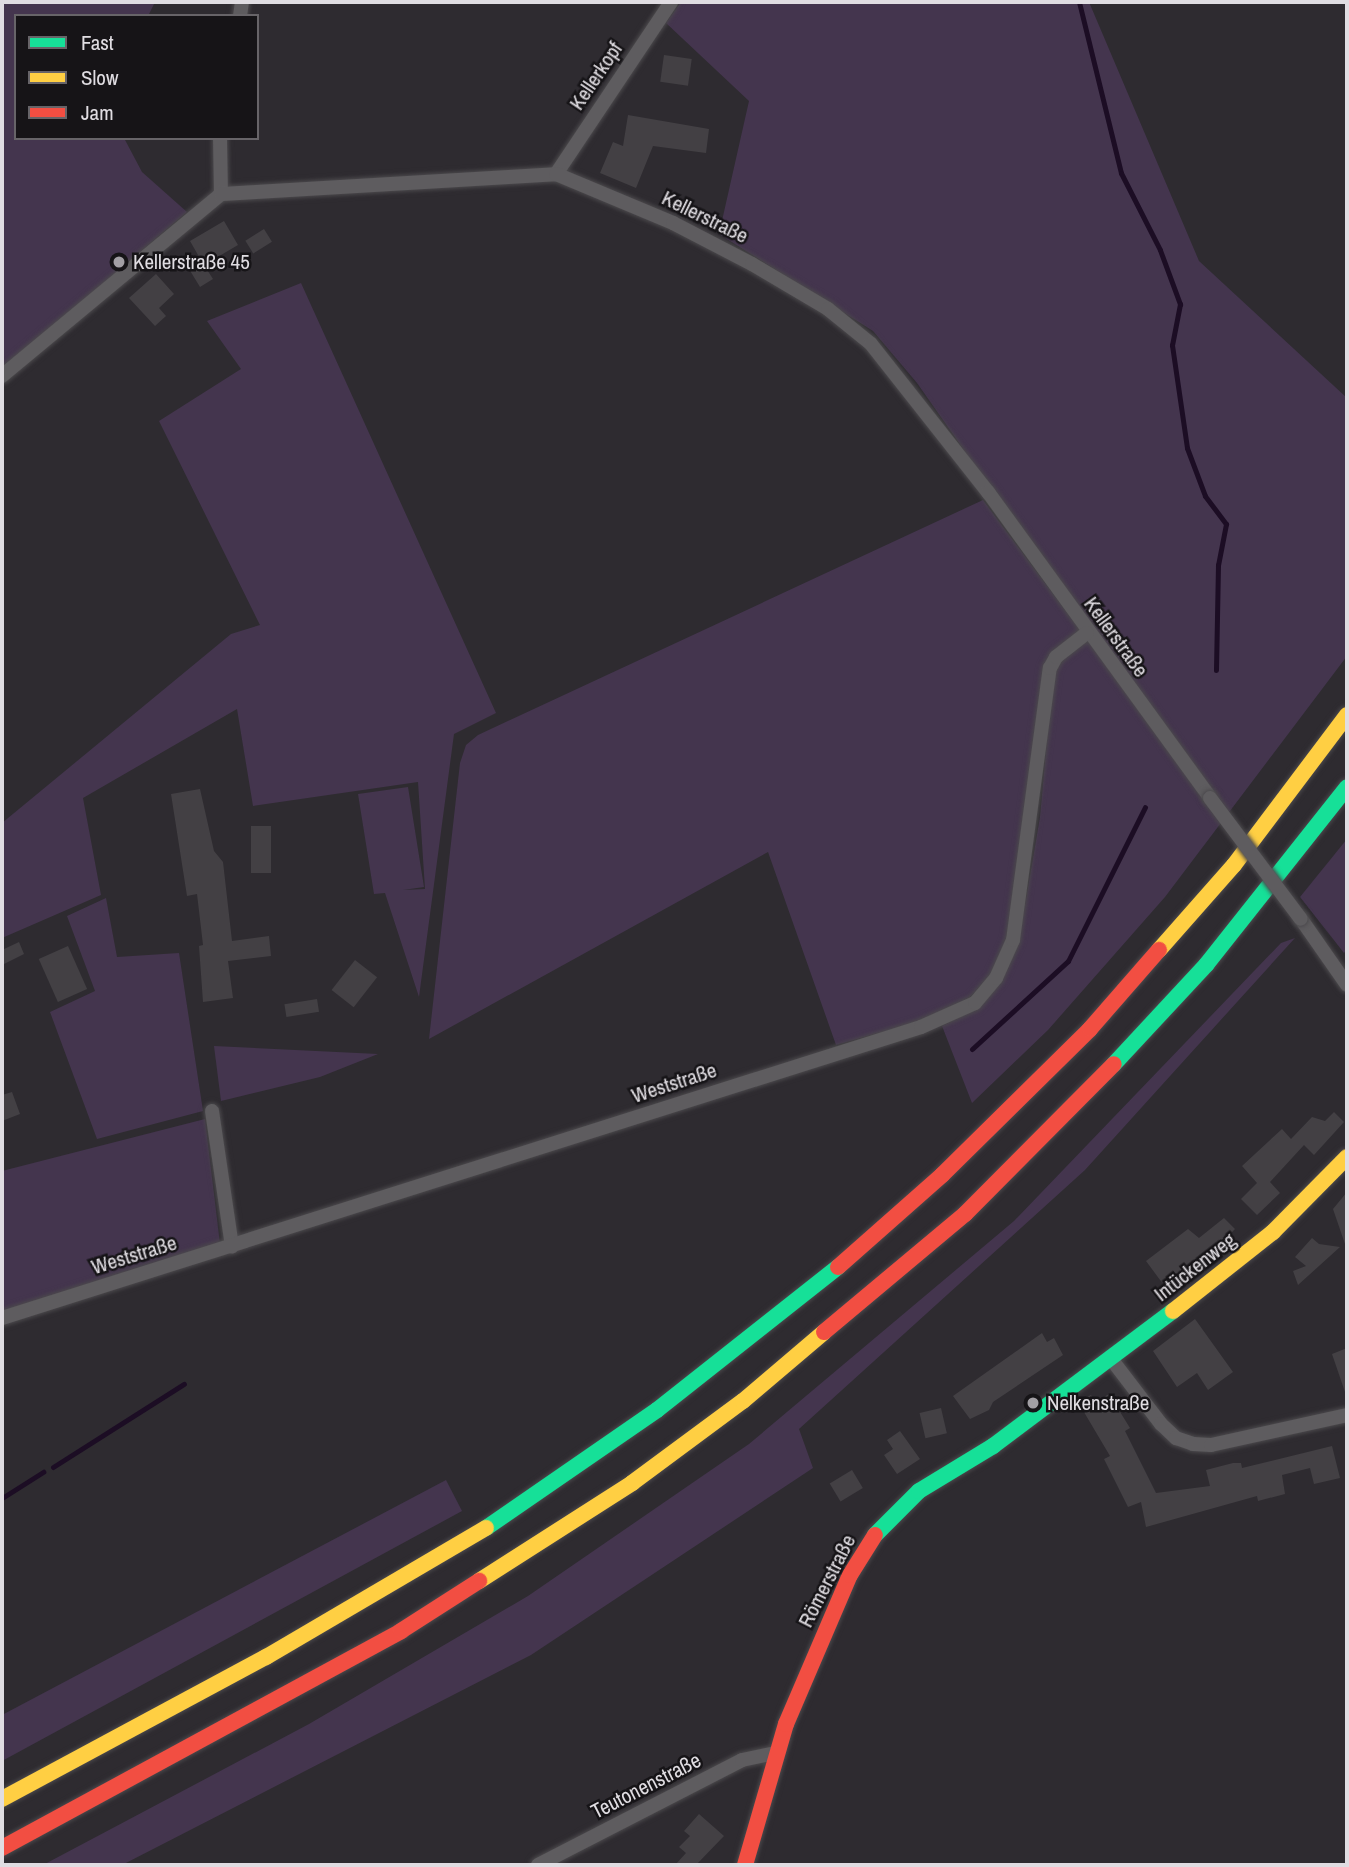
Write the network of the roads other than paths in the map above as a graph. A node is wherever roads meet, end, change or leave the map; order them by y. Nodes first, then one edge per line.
1 (671, 2) edge
2 (220, 140) edge
3 (556, 174) junction
4 (221, 194) junction
5 (2, 376) edge
6 (1087, 633) junction
7 (1347, 715) edge
8 (1347, 788) edge
9 (1347, 985) edge
10 (212, 1111) dead end
11 (1347, 1157) edge
12 (232, 1247) junction
13 (2, 1318) edge
14 (1112, 1360) junction
15 (1058, 1397) joint
16 (1347, 1415) edge
17 (776, 1753) junction
18 (2, 1799) edge
19 (2, 1848) edge
20 (538, 1865) edge
21 (745, 1865) edge

1 - 3 street, Kellerkopf
2 - 4 street
3 - 4 street, Kellerstraße
3 - 6 street, Kellerstraße
4 - 5 street
6 - 9 street, Kellerstraße, bridge
6 - 12 street, Weststraße
7 - 18 main road
8 - 19 main road
10 - 12 street
11 - 14 main road, Intückenweg
12 - 13 street, Weststraße
14 - 15 main road, Intückenweg
14 - 16 street
15 - 17 main road, Römerstraße
17 - 20 street, Teutonenstraße
17 - 21 main road, Römerstraße

